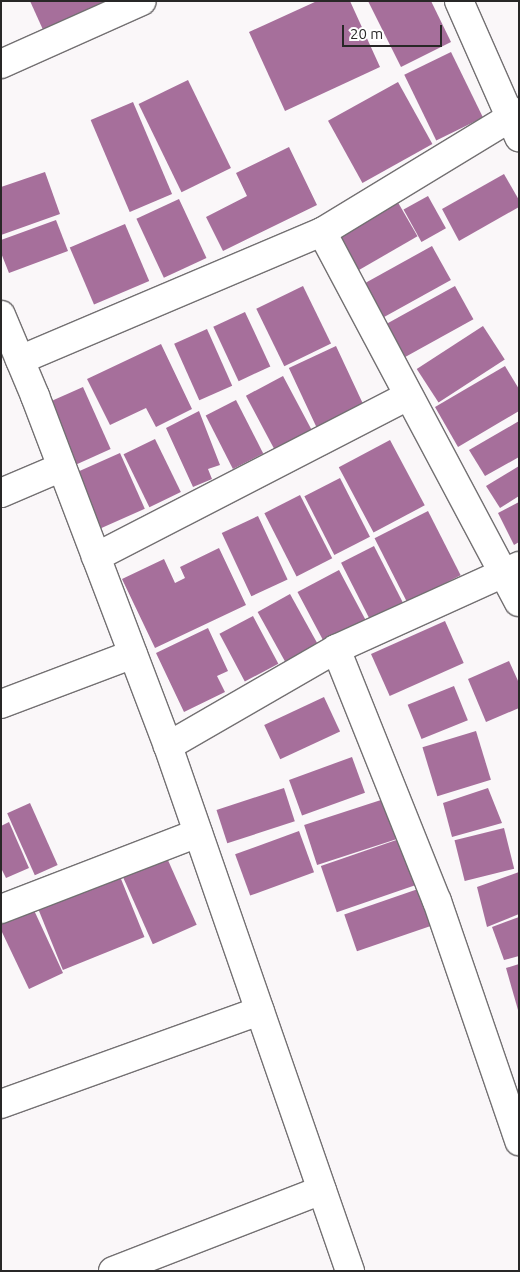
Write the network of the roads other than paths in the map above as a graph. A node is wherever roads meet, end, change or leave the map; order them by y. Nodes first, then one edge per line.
1 (142, 1) edge
2 (459, 1) edge
3 (1, 64) edge
4 (516, 123) edge
5 (322, 232) junction
6 (1, 314) edge
7 (20, 360) junction
8 (408, 396) junction
9 (62, 467) junction
10 (1, 493) edge
11 (96, 557) junction
12 (511, 570) edge
13 (519, 602) edge
14 (336, 649) junction
15 (133, 654) junction
16 (1, 704) edge
17 (168, 746) junction
18 (198, 833) junction
19 (1, 909) edge
20 (260, 1011) junction
21 (1, 1104) edge
22 (519, 1141) edge
23 (322, 1190) junction
24 (113, 1271) edge
25 (350, 1271) edge

1 - 3 street
2 - 4 street
4 - 5 street
5 - 7 street
5 - 8 street
6 - 7 street
7 - 9 street
8 - 11 street
8 - 12 street
9 - 10 street
9 - 11 street
11 - 15 street
12 - 13 street
12 - 14 street
14 - 17 street
14 - 22 street
15 - 16 street
15 - 17 street
17 - 18 street
18 - 19 street
18 - 20 street
20 - 21 street
20 - 23 street
23 - 24 street
23 - 25 street

